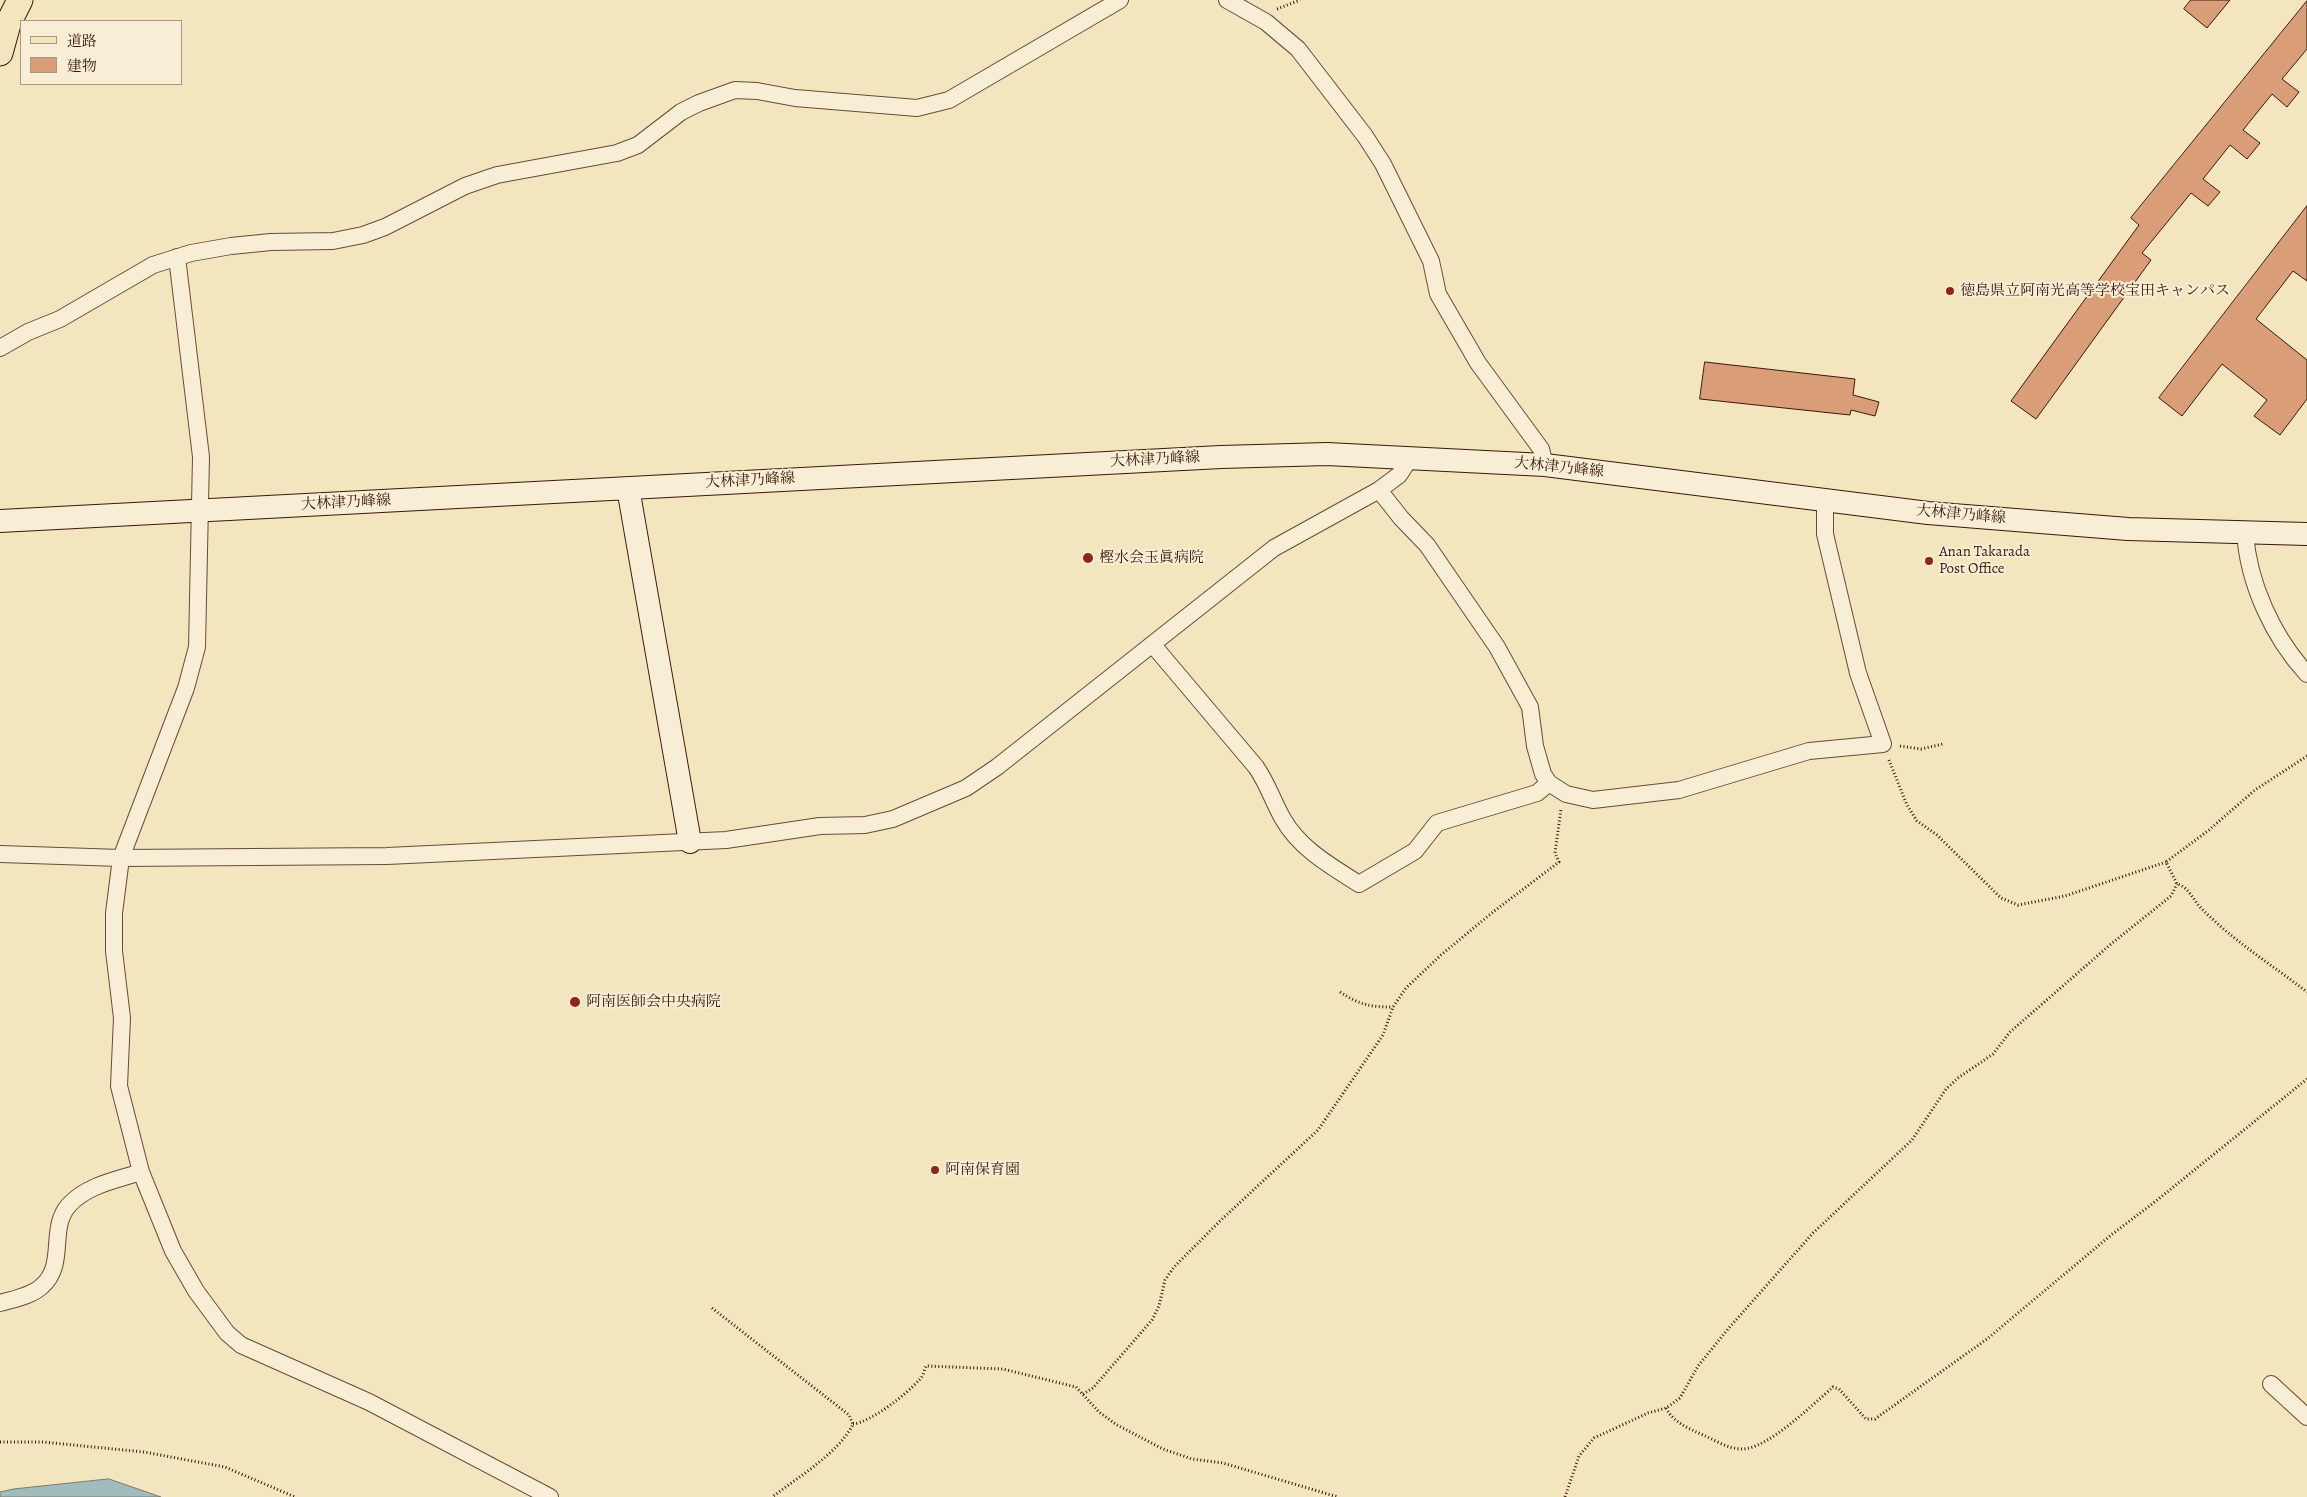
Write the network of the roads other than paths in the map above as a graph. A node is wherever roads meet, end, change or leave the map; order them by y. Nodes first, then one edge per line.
1 (20, 0) edge
2 (1120, 0) edge
3 (1227, 0) edge
4 (0, 52) edge
5 (177, 257) junction
6 (0, 348) edge
7 (1411, 457) junction
8 (1545, 465) junction
9 (628, 488) junction
10 (1379, 490) junction
11 (1825, 500) junction
12 (198, 510) junction
13 (0, 521) edge
14 (2245, 532) junction
15 (2307, 534) edge
16 (1153, 645) junction
17 (2307, 674) edge
18 (1549, 784) junction
19 (690, 842) junction
20 (0, 854) edge
21 (121, 858) junction
22 (142, 1172) junction
23 (0, 1303) edge
24 (2271, 1384) dead end
25 (2307, 1416) edge
26 (550, 1497) edge

1 - 4 main road
2 - 5 street
3 - 8 street
5 - 6 street
5 - 12 street
7 - 8 main road, 大林津乃峰線
7 - 9 main road, 大林津乃峰線
7 - 10 street
8 - 11 main road, 大林津乃峰線
9 - 12 main road, 大林津乃峰線
9 - 19 main road
10 - 16 street
10 - 18 street
11 - 14 main road, 大林津乃峰線
11 - 18 street
12 - 13 main road, 大林津乃峰線
12 - 21 street
14 - 15 main road, 大林津乃峰線
14 - 17 street
16 - 18 street
16 - 19 street
19 - 21 street
20 - 21 street
21 - 22 street
22 - 23 street
22 - 26 street
24 - 25 street

